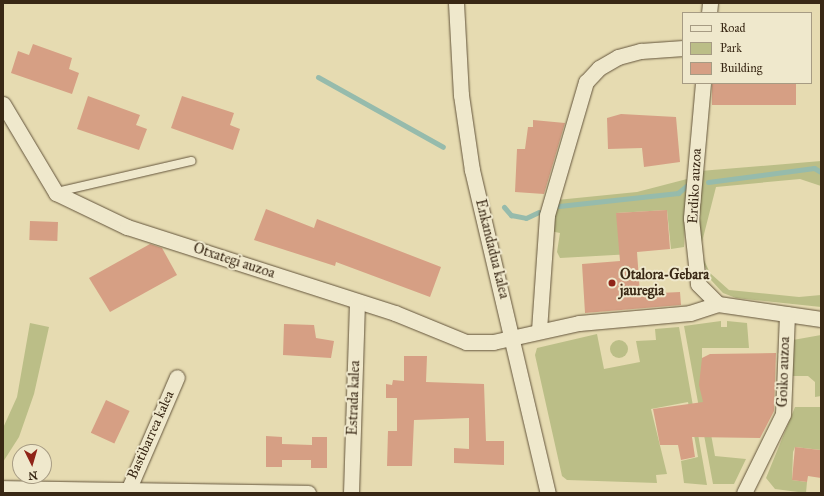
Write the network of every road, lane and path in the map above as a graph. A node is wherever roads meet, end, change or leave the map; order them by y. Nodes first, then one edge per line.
1 (456, 3) edge
2 (682, 48) edge
3 (703, 84) edge
4 (3, 104) edge
5 (191, 161) dead end
6 (56, 193) junction
7 (357, 303) junction
8 (718, 304) junction
9 (786, 314) junction
10 (821, 319) edge
11 (539, 330) junction
12 (514, 336) junction
13 (177, 377) dead end
14 (3, 488) edge
15 (127, 490) edge
16 (308, 493) edge
17 (351, 493) edge
18 (548, 493) edge
19 (744, 493) edge

1 - 12 street, Enkandadua kalea
2 - 11 street
3 - 8 street, Erdiko auzoa
4 - 6 street
5 - 6 lane
6 - 7 street, Otxategi auzoa
7 - 12 street, Otxategi auzoa
7 - 17 street, Estrada kalea
8 - 9 street
8 - 11 street
9 - 10 street
9 - 19 street, Goiko auzoa
11 - 12 street
12 - 18 street, Enkandadua kalea
13 - 15 street, Bastibarrea kalea
14 - 15 street
15 - 16 street

